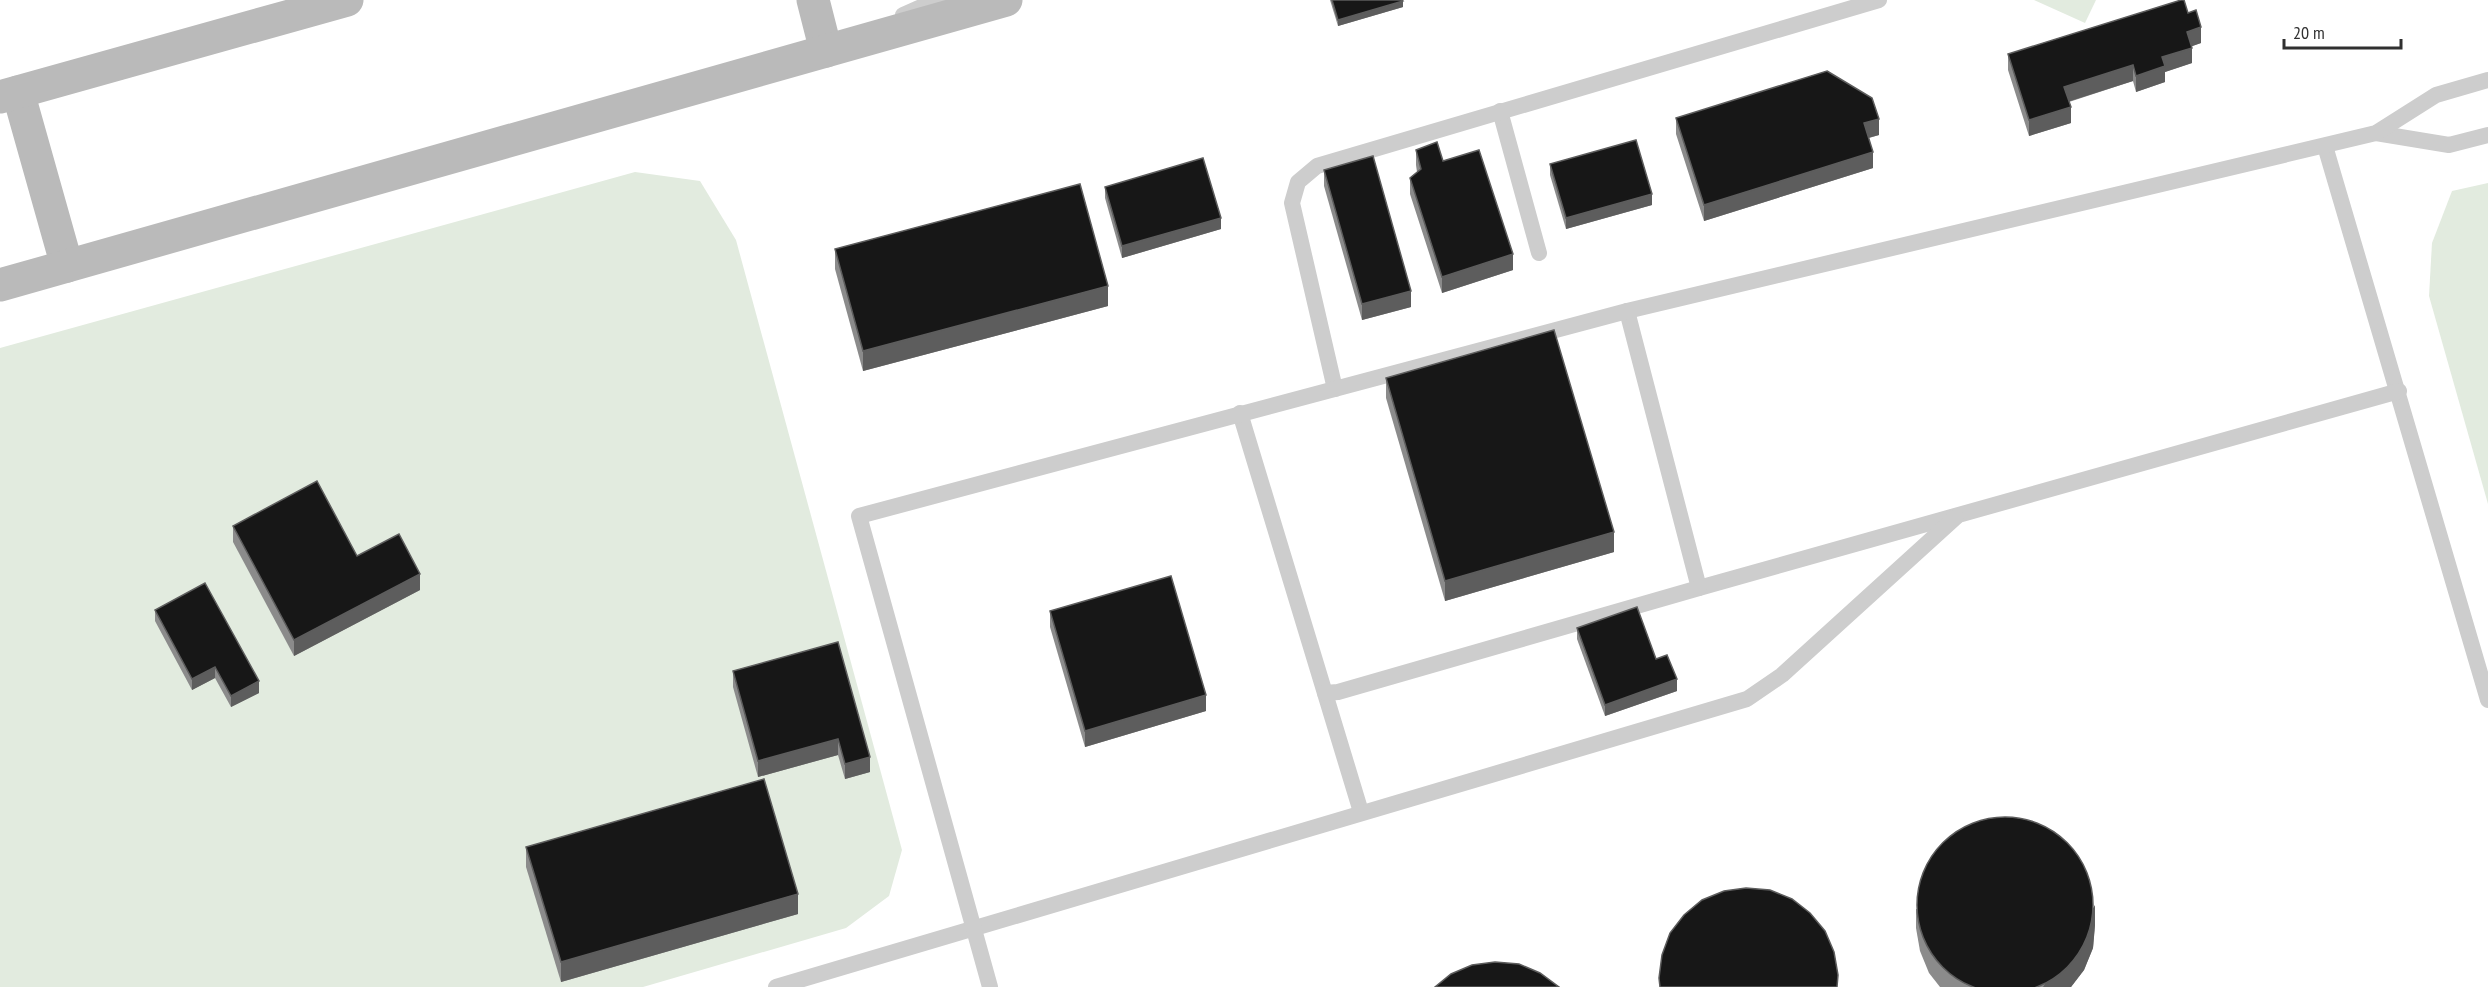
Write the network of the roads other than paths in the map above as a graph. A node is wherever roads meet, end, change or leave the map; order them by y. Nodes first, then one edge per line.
1 (347, 0) edge
2 (813, 0) edge
3 (937, 0) edge
4 (1006, 0) edge
5 (1879, 0) edge
6 (826, 51) junction
7 (2488, 80) edge
8 (9, 94) edge
9 (1500, 111) junction
10 (2376, 133) junction
11 (2488, 135) edge
12 (2325, 146) junction
13 (1539, 253) dead end
14 (67, 266) junction
15 (0, 285) edge
16 (1627, 310) junction
17 (1335, 389) junction
18 (2399, 391) junction
19 (1240, 414) junction
20 (1956, 518) junction
21 (1699, 588) junction
22 (1325, 693) junction
23 (2488, 700) edge
24 (1361, 812) junction
25 (973, 928) junction
26 (776, 987) edge
27 (990, 987) edge

1 - 8 street
2 - 6 street
3 - 6 lane
4 - 6 street
5 - 9 lane
6 - 14 street
7 - 10 lane
8 - 14 street
9 - 13 lane
9 - 17 lane
10 - 11 lane
10 - 12 lane
12 - 16 lane
12 - 18 lane
14 - 15 street
16 - 17 lane
16 - 21 lane
17 - 19 lane
18 - 20 lane
18 - 23 lane
19 - 22 lane
19 - 25 lane
20 - 21 lane
20 - 24 lane
21 - 22 lane
22 - 24 lane
24 - 25 lane
25 - 26 lane
25 - 27 lane

